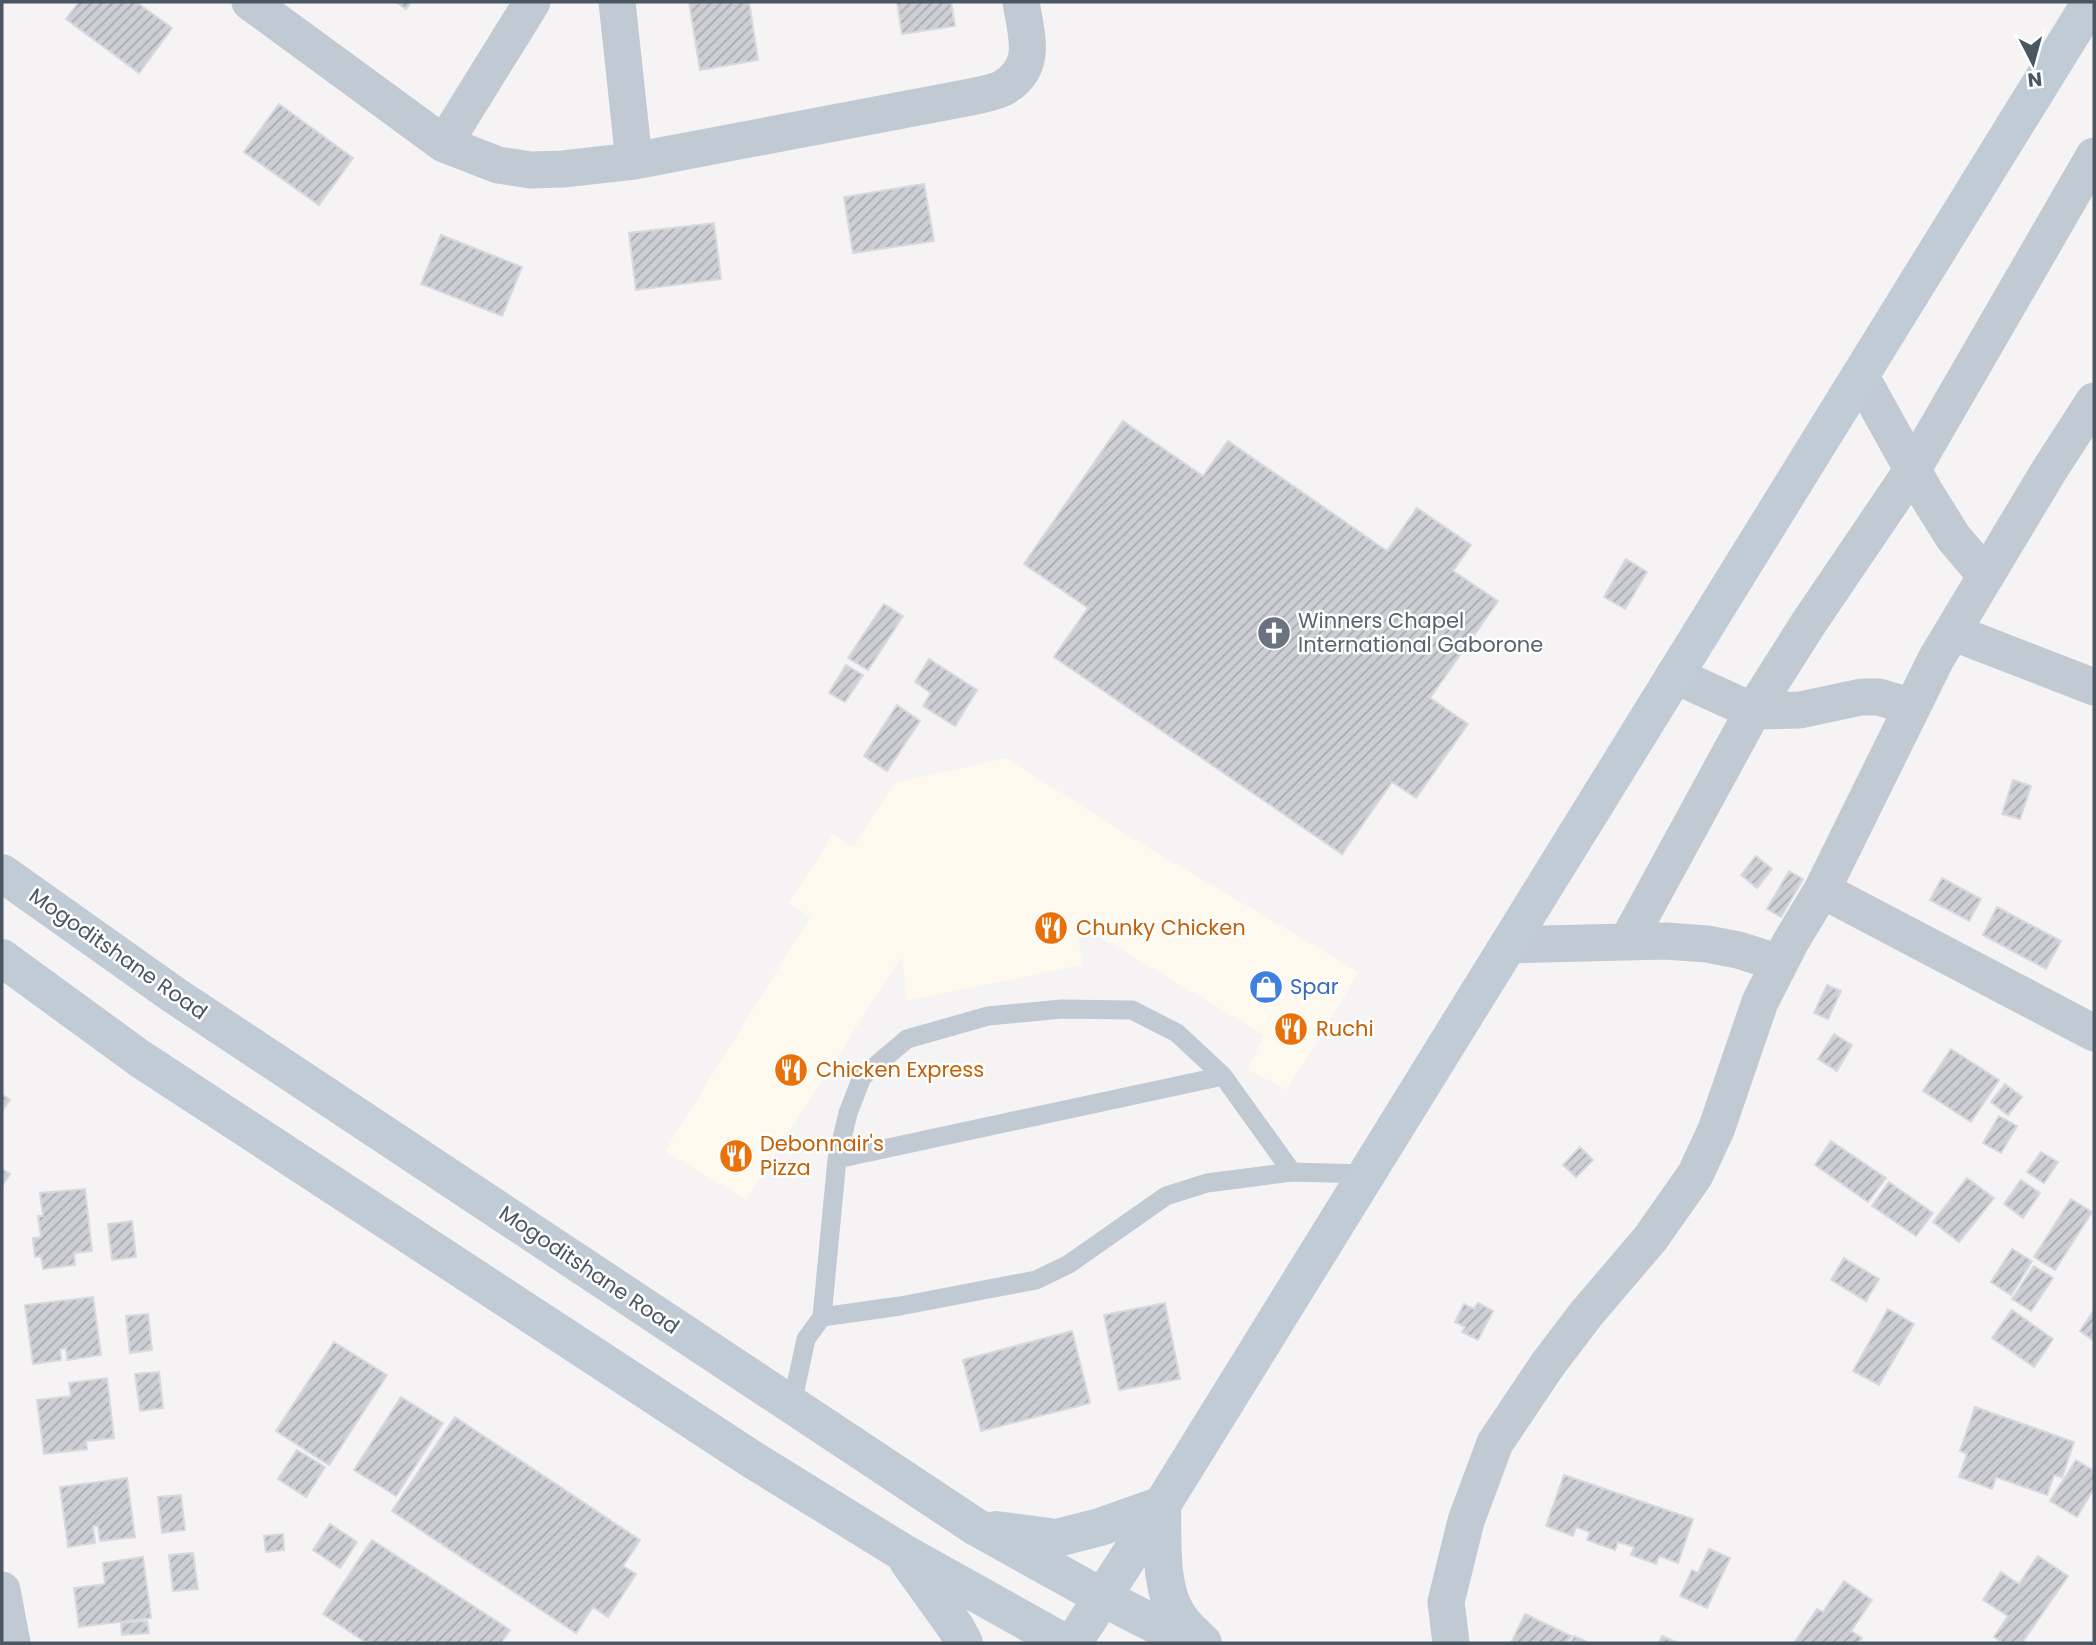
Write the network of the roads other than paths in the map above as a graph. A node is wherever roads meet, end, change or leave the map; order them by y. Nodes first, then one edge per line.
1 (250, 2) edge
2 (532, 2) edge
3 (617, 2) edge
4 (1021, 2) edge
5 (2091, 2) edge
6 (444, 144) junction
7 (2094, 156) edge
8 (634, 161) junction
9 (1861, 377) junction
10 (2094, 401) edge
11 (1913, 469) junction
12 (1986, 576) junction
13 (1952, 632) junction
14 (1674, 675) junction
15 (2094, 687) edge
16 (1912, 707) junction
17 (1752, 711) junction
18 (2, 873) edge
19 (1822, 890) junction
20 (1627, 943) junction
21 (1507, 945) junction
22 (2, 958) edge
23 (1780, 963) junction
24 (2094, 1033) edge
25 (1223, 1076) junction
26 (837, 1159) junction
27 (1292, 1172) junction
28 (1366, 1174) junction
29 (822, 1317) junction
30 (792, 1404) junction
31 (1162, 1505) junction
32 (976, 1527) junction
33 (902, 1552) junction
34 (2, 1590) edge
35 (1102, 1597) junction
36 (12, 1643) edge
37 (964, 1643) edge
38 (1065, 1643) edge
39 (1073, 1643) edge
40 (1191, 1643) edge
41 (1203, 1643) edge
42 (1451, 1643) edge

1 - 6 street
2 - 6 street
3 - 8 street
4 - 8 street
5 - 9 main road
6 - 8 street
7 - 11 street
9 - 11 street
9 - 14 main road
10 - 12 street
11 - 12 street
11 - 17 street
12 - 13 street
13 - 15 street
13 - 16 street
14 - 17 street
14 - 21 main road
16 - 17 street
16 - 19 street
17 - 20 street
18 - 30 main road, Mogoditshane Road
19 - 23 street
19 - 24 street
20 - 21 street
20 - 23 street
21 - 28 main road
22 - 33 main road
23 - 42 street
25 - 26 lane
25 - 26 lane
25 - 27 lane
26 - 29 lane
27 - 28 lane
27 - 29 lane
28 - 31 main road
29 - 30 lane
30 - 32 main road, Mogoditshane Road
31 - 32 main road
31 - 35 main road
31 - 41 main road
32 - 35 main road, Mogoditshane Road
33 - 37 main road
33 - 38 main road
34 - 36 street
35 - 39 main road
35 - 40 main road, Mogoditshane Road

